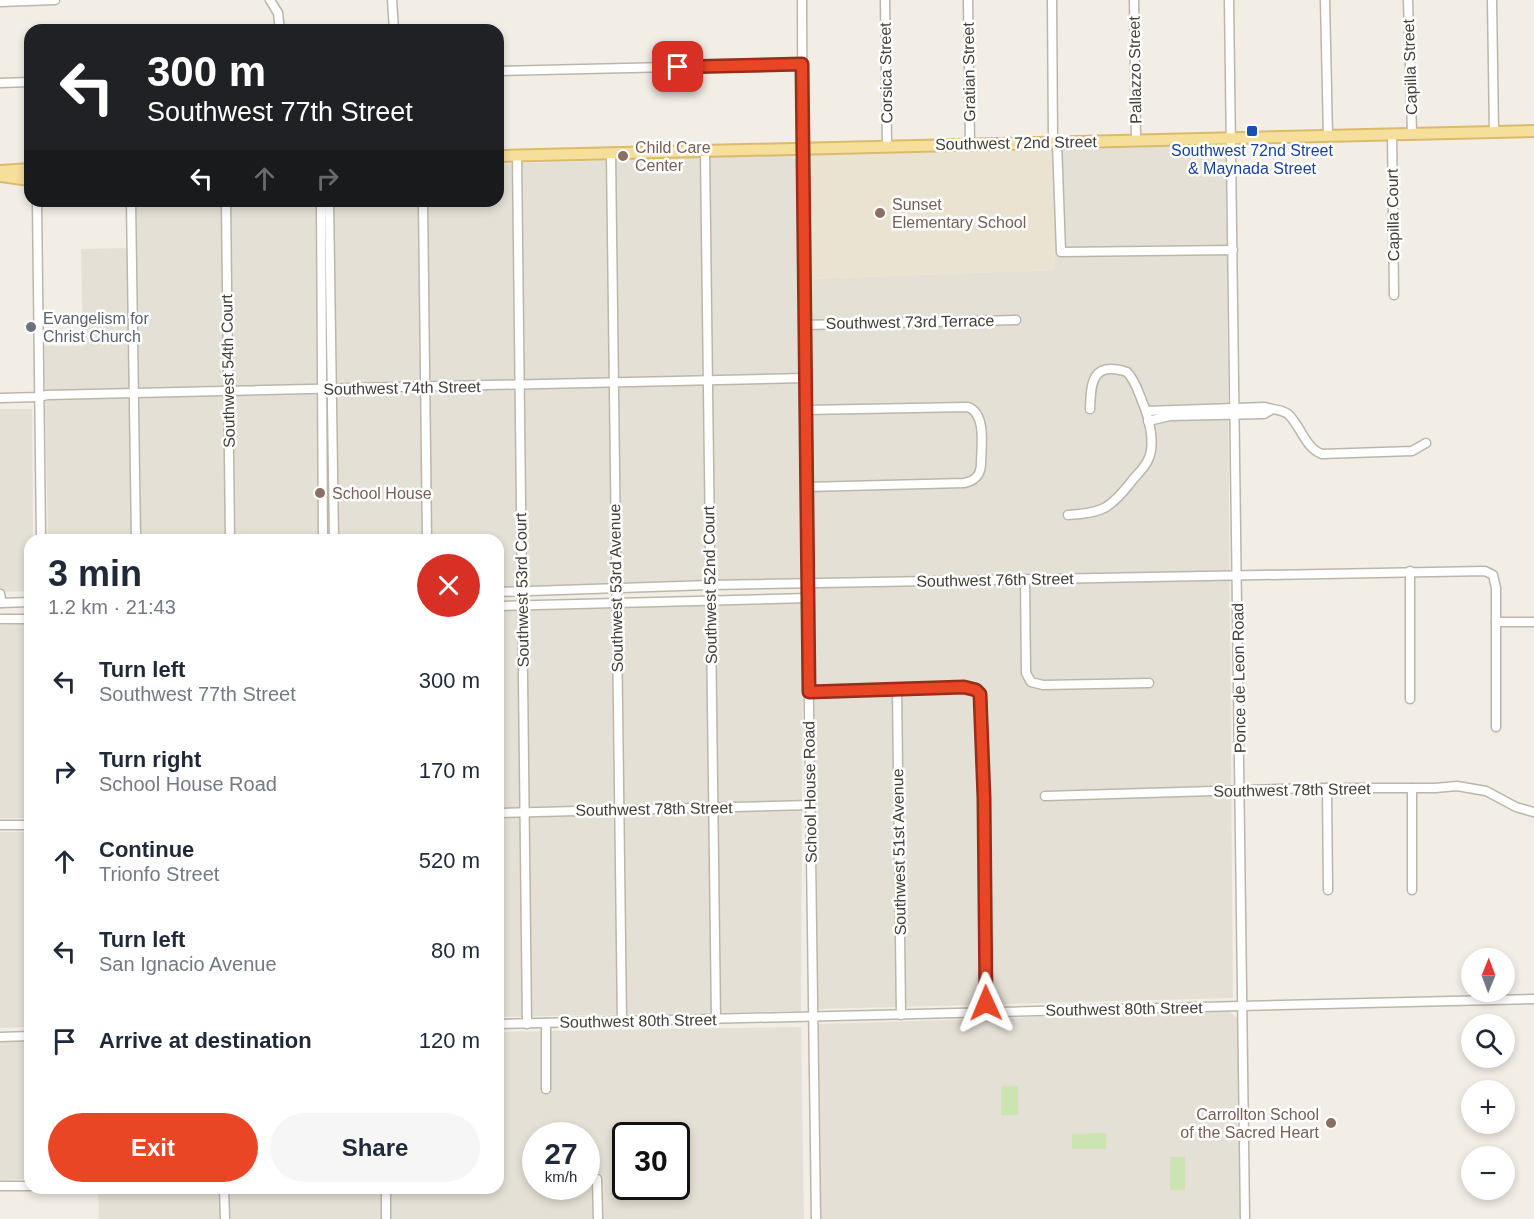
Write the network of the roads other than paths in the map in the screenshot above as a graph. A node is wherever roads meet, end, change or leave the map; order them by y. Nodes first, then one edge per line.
1 (55, 0) edge
2 (270, 0) edge
3 (392, 0) edge
4 (802, 0) edge
5 (885, 0) edge
6 (968, 0) edge
7 (1052, 0) edge
8 (1134, 0) edge
9 (1229, 0) edge
10 (1325, 0) edge
11 (1408, 0) edge
12 (1492, 0) edge
13 (0, 2) edge
14 (279, 24) edge
15 (394, 24) edge
16 (802, 64) junction
17 (504, 71) edge
18 (24, 82) edge
19 (0, 83) edge
20 (1534, 131) edge
21 (1494, 132) junction
22 (1412, 133) junction
23 (1392, 134) junction
24 (1328, 136) junction
25 (1231, 138) junction
26 (1136, 140) junction
27 (1055, 142) junction
28 (970, 144) junction
29 (887, 146) junction
30 (802, 148) junction
31 (705, 151) junction
32 (611, 153) junction
33 (504, 156) edge
34 (517, 156) junction
35 (24, 169) edge
36 (0, 171) edge
37 (0, 176) edge
38 (24, 179) edge
39 (37, 207) edge
40 (131, 207) edge
41 (226, 207) edge
42 (321, 207) edge
43 (329, 207) edge
44 (423, 207) edge
45 (1233, 250) junction
46 (1394, 295) dead end
47 (1016, 320) dead end
48 (804, 325) junction
49 (805, 378) junction
50 (707, 380) junction
51 (614, 382) junction
52 (520, 385) junction
53 (426, 388) junction
54 (321, 390) junction
55 (331, 390) junction
56 (228, 392) junction
57 (135, 394) junction
58 (43, 396) junction
59 (0, 398) edge
60 (1090, 409) dead end
61 (805, 410) junction
62 (1146, 411) junction
63 (1234, 411) junction
64 (1175, 413) junction
65 (1148, 421) junction
66 (1426, 443) dead end
67 (806, 487) junction
68 (1068, 514) dead end
69 (41, 534) edge
70 (136, 534) edge
71 (230, 534) edge
72 (323, 534) edge
73 (334, 534) edge
74 (428, 534) edge
75 (1410, 571) junction
76 (1237, 575) junction
77 (1025, 579) junction
78 (710, 585) junction
79 (808, 585) junction
80 (615, 589) junction
81 (522, 591) junction
82 (504, 592) edge
83 (808, 598) junction
84 (1, 600) edge
85 (24, 602) edge
86 (710, 602) junction
87 (616, 603) junction
88 (504, 606) edge
89 (522, 606) junction
90 (0, 619) edge
91 (24, 619) edge
92 (1496, 622) junction
93 (1534, 622) edge
94 (1149, 683) dead end
95 (897, 689) junction
96 (809, 692) junction
97 (1410, 699) dead end
98 (1496, 727) dead end
99 (1327, 788) junction
100 (1412, 788) junction
101 (1240, 790) junction
102 (1045, 796) dead end
103 (811, 805) junction
104 (713, 808) junction
105 (619, 810) junction
106 (525, 812) junction
107 (1533, 812) edge
108 (504, 813) edge
109 (0, 825) edge
110 (24, 825) edge
111 (1328, 890) dead end
112 (1412, 890) dead end
113 (1534, 999) edge
114 (1243, 1006) junction
115 (986, 1012) junction
116 (901, 1015) junction
117 (813, 1017) junction
118 (716, 1020) junction
119 (622, 1022) junction
120 (527, 1023) junction
121 (546, 1023) junction
122 (504, 1024) edge
123 (24, 1036) edge
124 (0, 1037) edge
125 (546, 1089) dead end
126 (0, 1186) edge
127 (24, 1186) edge
128 (224, 1194) edge
129 (386, 1194) edge
130 (598, 1200) edge
131 (225, 1219) edge
132 (386, 1219) edge
133 (598, 1219) edge
134 (816, 1219) edge
135 (1245, 1219) edge

1 - 13 street
2 - 14 street
3 - 15 street
4 - 16 street, School House Road
5 - 29 street, Corsica Street
6 - 28 street, Gratian Street
7 - 27 street
8 - 26 street, Pallazzo Street
9 - 25 street, Ponce de Leon Road
10 - 24 street
11 - 22 street, Capilla Street
12 - 21 street
16 - 17 street
16 - 30 street, School House Road
18 - 19 street
20 - 21 main road, Southwest 72nd Street
21 - 22 main road, Southwest 72nd Street
22 - 23 main road, Southwest 72nd Street
23 - 24 main road, Southwest 72nd Street
23 - 46 street, Capilla Court
24 - 25 main road, Southwest 72nd Street
25 - 26 main road, Southwest 72nd Street
25 - 45 street, Ponce de Leon Road
26 - 27 main road, Southwest 72nd Street
27 - 28 main road, Southwest 72nd Street
27 - 45 street
28 - 29 main road, Southwest 72nd Street
29 - 30 main road, Southwest 72nd Street
30 - 31 main road, Southwest 72nd Street
30 - 48 street, School House Road
31 - 32 main road, Southwest 72nd Street
31 - 50 street, Southwest 52nd Court
32 - 34 main road, Southwest 72nd Street
32 - 51 street, Southwest 53rd Avenue
33 - 34 main road, Southwest 72nd Street
34 - 52 street, Southwest 53rd Court
35 - 36 main road
37 - 38 main road
39 - 58 street
40 - 57 street
41 - 56 street, Southwest 54th Court
42 - 54 street
43 - 55 street
44 - 53 street
45 - 63 street, Ponce de Leon Road
47 - 48 street, Southwest 73rd Terrace
48 - 49 street, School House Road
49 - 50 street, Southwest 74th Street
49 - 61 street, School House Road
50 - 51 street, Southwest 74th Street
50 - 78 street, Southwest 52nd Court
51 - 52 street, Southwest 74th Street
51 - 80 street, Southwest 53rd Avenue
52 - 53 street, Southwest 74th Street
52 - 81 street, Southwest 53rd Court
53 - 55 street, Southwest 74th Street
53 - 74 street
54 - 55 street, Southwest 74th Street
54 - 56 street, Southwest 74th Street
54 - 72 street
55 - 73 street
56 - 57 street, Southwest 74th Street
56 - 71 street, Southwest 54th Court
57 - 58 street, Southwest 74th Street
57 - 70 street
58 - 59 street, Southwest 74th Street
58 - 69 street
60 - 62 street
61 - 67 street, School House Road
61 - 67 street
62 - 64 street
62 - 65 street
63 - 64 street
63 - 66 street
63 - 76 street, Ponce de Leon Road
64 - 65 street
65 - 68 street
67 - 79 street, School House Road
75 - 76 street, Southwest 76th Street
75 - 92 street, Southwest 76th Street
75 - 97 street
76 - 77 street, Southwest 76th Street
76 - 101 street, Ponce de Leon Road
77 - 79 street, Southwest 76th Street
77 - 94 street
78 - 79 street, Southwest 76th Street
78 - 80 street, Southwest 76th Street
78 - 86 street, Southwest 52nd Court
79 - 83 street, School House Road
80 - 81 street, Southwest 76th Street
80 - 87 street, Southwest 53rd Avenue
81 - 82 street, Southwest 76th Street
81 - 89 street, Southwest 53rd Court
83 - 86 street
83 - 96 street, School House Road
84 - 85 street
86 - 87 street
86 - 104 street, Southwest 52nd Court
87 - 89 street
87 - 105 street, Southwest 53rd Avenue
88 - 89 street
89 - 106 street, Southwest 53rd Court
90 - 91 street
92 - 93 street
92 - 98 street
95 - 96 street
95 - 115 street
95 - 116 street, Southwest 51st Avenue
96 - 103 street, School House Road
99 - 100 street, Southwest 78th Street
99 - 101 street, Southwest 78th Street
99 - 111 street
100 - 107 street, Southwest 78th Street
100 - 112 street
101 - 102 street, Southwest 78th Street
101 - 114 street, Ponce de Leon Road
103 - 104 street, Southwest 78th Street
103 - 117 street, School House Road
104 - 105 street, Southwest 78th Street
104 - 118 street, Southwest 52nd Court
105 - 106 street, Southwest 78th Street
105 - 119 street, Southwest 53rd Avenue
106 - 108 street, Southwest 78th Street
106 - 120 street, Southwest 53rd Court
109 - 110 street
113 - 114 street, Southwest 80th Street
114 - 115 street, Southwest 80th Street
114 - 135 street, Ponce de Leon Road
115 - 116 street, Southwest 80th Street
116 - 117 street, Southwest 80th Street
117 - 118 street, Southwest 80th Street
117 - 134 street, School House Road
118 - 119 street, Southwest 80th Street
119 - 121 street, Southwest 80th Street
120 - 121 street, Southwest 80th Street
120 - 122 street, Southwest 80th Street
121 - 125 street
123 - 124 street
126 - 127 street
128 - 131 street
129 - 132 street
130 - 133 street

